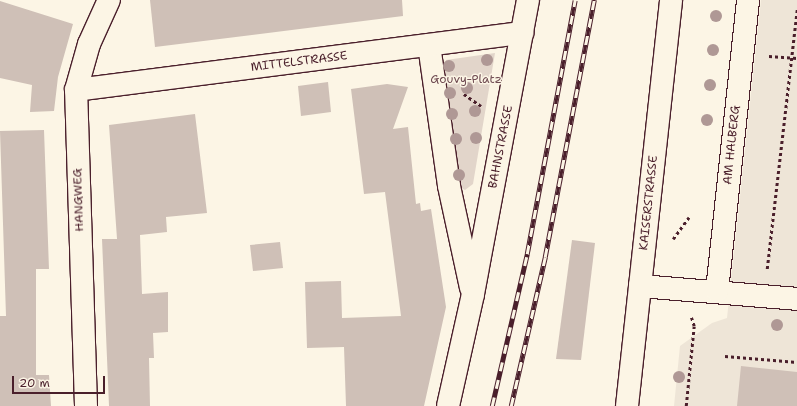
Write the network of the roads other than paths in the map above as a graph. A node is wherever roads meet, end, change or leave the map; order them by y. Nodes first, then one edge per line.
1 (109, 0) edge
2 (528, 0) edge
3 (671, 0) edge
4 (748, 0) edge
5 (522, 33) junction
6 (429, 45) junction
7 (76, 90) junction
8 (640, 286) junction
9 (717, 291) junction
10 (473, 294) junction
11 (797, 299) edge
12 (86, 406) edge
13 (448, 406) edge
14 (627, 406) edge

1 - 7 street, HANGWEG
2 - 5 street, BAHNSTRASSE
3 - 8 street, KAISERSTRASSE
4 - 9 street, AM HALBERG
5 - 6 street, MITTELSTRASSE
5 - 10 street, BAHNSTRASSE
6 - 7 street, MITTELSTRASSE
6 - 10 street, BAHNSTRASSE
7 - 12 street, HANGWEG
8 - 9 street
8 - 14 street, KAISERSTRASSE
9 - 11 street
10 - 13 street, BAHNSTRASSE

